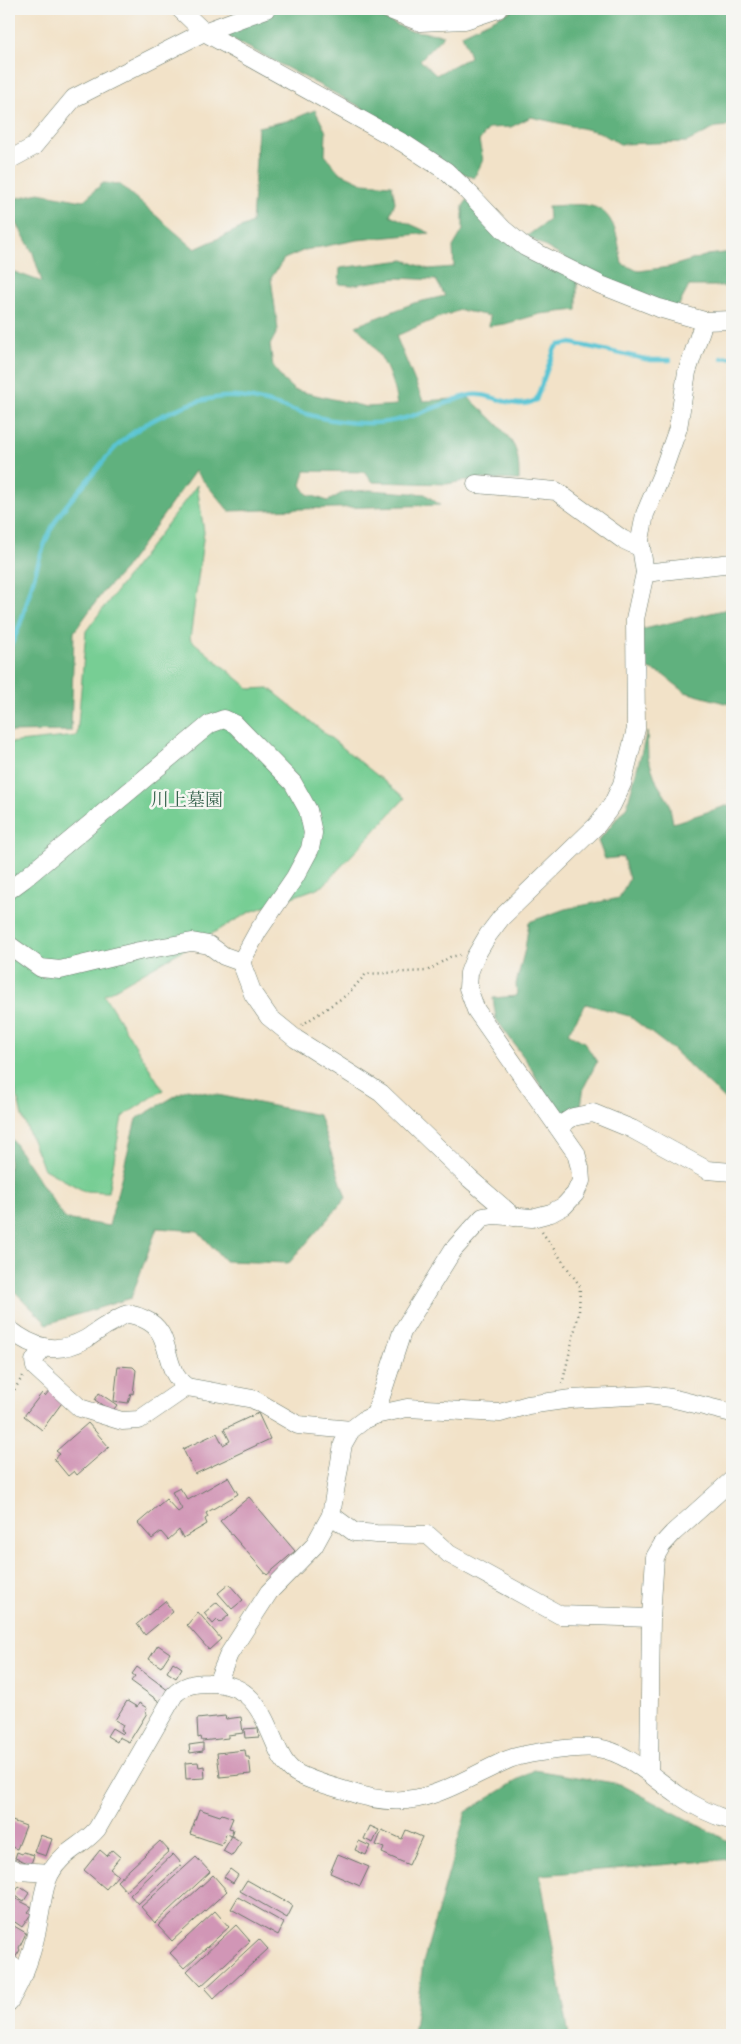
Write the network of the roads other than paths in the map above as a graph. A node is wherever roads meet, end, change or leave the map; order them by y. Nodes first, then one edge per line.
1 (180, 9) edge
2 (266, 9) edge
3 (387, 9) edge
4 (498, 9) edge
5 (204, 32) junction
6 (9, 160) edge
7 (732, 320) edge
8 (704, 321) junction
9 (476, 484) dead end
10 (641, 548) junction
11 (732, 563) edge
12 (645, 574) junction
13 (9, 890) edge
14 (9, 945) edge
15 (241, 962) junction
16 (559, 1126) junction
17 (732, 1172) edge
18 (514, 1217) junction
19 (9, 1329) edge
20 (38, 1354) junction
21 (187, 1387) junction
22 (732, 1413) edge
23 (375, 1415) junction
24 (351, 1430) junction
25 (732, 1480) edge
26 (331, 1515) junction
27 (651, 1618) junction
28 (217, 1683) junction
29 (649, 1773) junction
30 (732, 1820) edge
31 (9, 1867) edge
32 (50, 1873) junction
33 (9, 1964) edge
34 (24, 1974) junction
35 (9, 2002) edge

1 - 5 street
2 - 5 street
3 - 4 street
5 - 6 street
5 - 8 street
7 - 8 street
8 - 10 street
9 - 10 street
10 - 12 street
11 - 12 street
12 - 16 street
13 - 15 street
14 - 15 street
15 - 18 street
16 - 17 street
16 - 18 street
18 - 23 street
19 - 20 street
20 - 21 street
20 - 21 street
21 - 24 street
22 - 23 street
23 - 24 street
24 - 26 street
25 - 27 street
26 - 27 street
26 - 28 street
27 - 29 street
28 - 29 street
28 - 32 street
29 - 30 street
31 - 32 street
32 - 34 street
33 - 34 street
34 - 35 street

